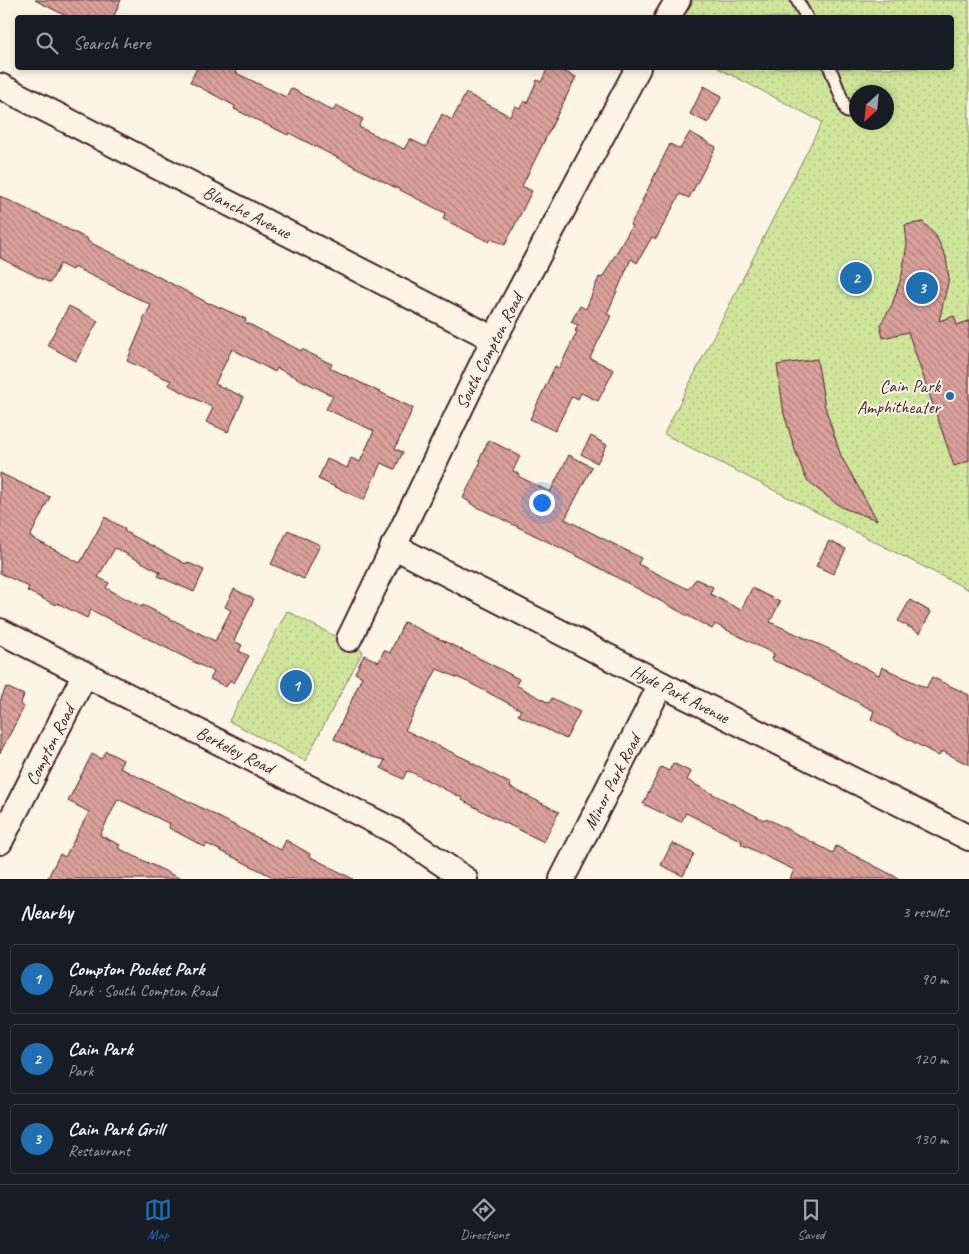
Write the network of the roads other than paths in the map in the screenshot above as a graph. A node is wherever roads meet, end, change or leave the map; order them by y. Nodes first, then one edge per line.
1 (678, 0) edge
2 (798, 0) edge
3 (669, 15) edge
4 (806, 15) edge
5 (637, 70) edge
6 (831, 70) edge
7 (0, 86) edge
8 (847, 112) dead end
9 (494, 339) junction
10 (393, 546) junction
11 (0, 631) edge
12 (349, 639) dead end
13 (85, 674) junction
14 (662, 684) junction
15 (969, 838) edge
16 (0, 842) edge
17 (465, 879) edge
18 (562, 879) edge

1 - 3 street
2 - 4 lane
5 - 9 street, South Compton Road
6 - 8 lane
7 - 9 street, Blanche Avenue
9 - 10 street, South Compton Road
10 - 12 street, South Compton Road
10 - 14 street, Hyde Park Avenue
11 - 13 street, Berkeley Road
13 - 16 street, Compton Road
13 - 17 street, Berkeley Road
14 - 15 street, Hyde Park Avenue
14 - 18 street, Minor Park Road

